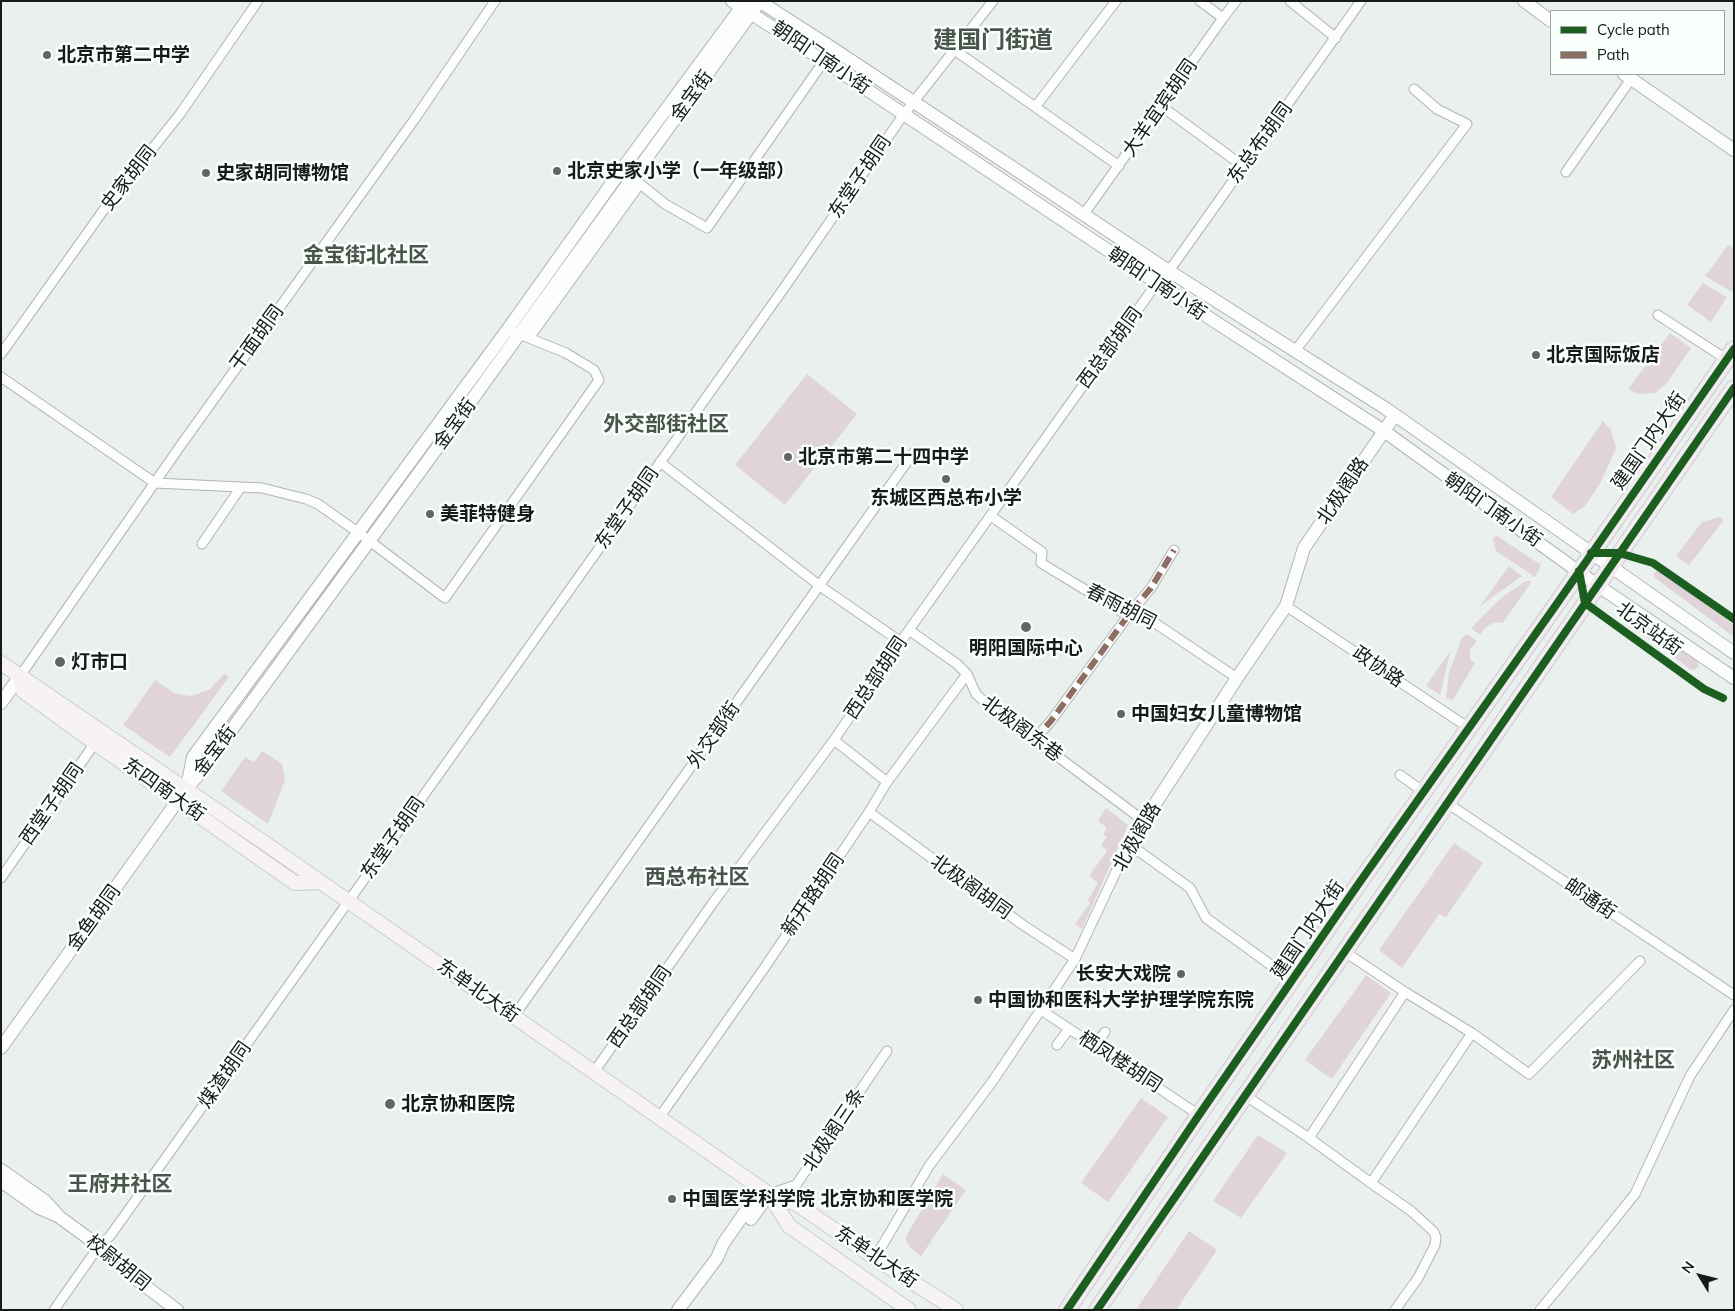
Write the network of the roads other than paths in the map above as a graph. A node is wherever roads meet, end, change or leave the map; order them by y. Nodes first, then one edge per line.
1 (258, 1) edge
2 (495, 1) edge
3 (992, 1) edge
4 (1116, 1) edge
5 (1200, 1) edge
6 (1236, 1) edge
7 (1290, 1) edge
8 (1361, 1) edge
9 (750, 4) edge
10 (1532, 4) edge
11 (1223, 18) junction
12 (1550, 20) edge
13 (1336, 38) junction
14 (953, 49) junction
15 (824, 61) junction
16 (1628, 76) edge
17 (1414, 89) dead end
18 (913, 103) junction
19 (1036, 106) junction
20 (1161, 106) junction
21 (904, 114) junction
22 (1734, 150) edge
23 (1119, 166) junction
24 (1243, 166) junction
25 (622, 169) junction
26 (1566, 172) dead end
27 (636, 182) junction
28 (1084, 214) junction
29 (1169, 271) junction
30 (1156, 283) junction
31 (1658, 315) dead end
32 (518, 334) junction
33 (1296, 351) junction
34 (1, 354) edge
35 (1730, 354) edge
36 (1, 377) edge
37 (1732, 393) edge
38 (1395, 415) junction
39 (1384, 431) junction
40 (914, 452) dead end
41 (660, 462) junction
42 (155, 484) junction
43 (241, 487) junction
44 (990, 516) junction
45 (359, 533) junction
46 (370, 541) junction
47 (202, 544) dead end
48 (1174, 550) dead end
49 (1591, 553) junction
50 (1610, 566) junction
51 (1579, 571) junction
52 (1597, 585) junction
53 (820, 586) junction
54 (1286, 606) junction
55 (1130, 613) junction
56 (909, 630) junction
57 (901, 642) junction
58 (1734, 653) edge
59 (1, 663) edge
60 (967, 674) junction
61 (20, 676) junction
62 (1237, 678) junction
63 (1734, 678) edge
64 (1, 703) edge
65 (1469, 728) junction
66 (99, 737) junction
67 (834, 740) junction
68 (1034, 740) junction
69 (1400, 775) dead end
70 (888, 782) junction
71 (1424, 792) junction
72 (182, 794) junction
73 (1446, 803) junction
74 (869, 812) junction
75 (1144, 821) junction
76 (1129, 844) junction
77 (1, 878) edge
78 (348, 901) junction
79 (1345, 952) junction
80 (1075, 959) junction
81 (1640, 961) dead end
82 (1293, 980) junction
83 (1405, 992) junction
84 (1734, 996) edge
85 (1040, 1010) junction
86 (1734, 1010) edge
87 (514, 1016) junction
88 (1069, 1029) junction
89 (1105, 1032) dead end
90 (1472, 1033) junction
91 (1057, 1045) dead end
92 (1095, 1046) junction
93 (1, 1048) edge
94 (887, 1052) dead end
95 (594, 1072) junction
96 (1246, 1096) junction
97 (1199, 1115) junction
98 (660, 1118) junction
99 (1308, 1138) junction
100 (1, 1170) edge
101 (1, 1182) edge
102 (1371, 1183) junction
103 (765, 1191) junction
104 (58, 1216) junction
105 (100, 1246) junction
106 (875, 1258) junction
107 (54, 1310) edge
108 (177, 1310) edge
109 (678, 1310) edge
110 (909, 1310) edge
111 (956, 1310) edge
112 (1067, 1310) edge
113 (1097, 1310) edge
114 (1395, 1310) edge
115 (1540, 1310) edge

1 - 34 street, 史家胡同
2 - 42 street, 干面胡同
3 - 14 street, 东堂子胡同
4 - 19 street
5 - 11 street
6 - 11 street, 大羊宜宾胡同
7 - 13 street
8 - 13 street, 东总布胡同
9 - 15 main road, 朝阳门南小街
9 - 18 main road, 朝阳门南小街
9 - 25 main road, 金宝街
9 - 27 main road, 金宝街
10 - 12 main road
11 - 20 street, 大羊宜宾胡同
13 - 24 street, 东总布胡同
14 - 18 street, 东堂子胡同
14 - 19 street
15 - 21 main road, 朝阳门南小街
15 - 27 street
16 - 22 main road
16 - 26 street
17 - 33 street
18 - 21 street, 东堂子胡同
18 - 28 main road, 朝阳门南小街
19 - 23 street
20 - 23 street, 大羊宜宾胡同
20 - 24 street
21 - 30 main road, 朝阳门南小街
21 - 41 street, 东堂子胡同
23 - 28 street, 大羊宜宾胡同
24 - 29 street, 东总布胡同
25 - 27 street
25 - 32 main road, 金宝街
27 - 32 main road, 金宝街
28 - 29 main road, 朝阳门南小街
29 - 30 street, 东总布胡同
29 - 33 main road, 朝阳门南小街
30 - 39 main road, 朝阳门南小街
30 - 44 street, 西总部胡同
31 - 35 street
32 - 45 main road, 金宝街
32 - 46 main road, 金宝街
32 - 46 street
33 - 38 main road, 朝阳门南小街
35 - 49 highway, 建国门内大街
36 - 42 street
37 - 50 highway, 建国门内大街
38 - 39 main road, 北极阁路
38 - 49 main road, 朝阳门南小街
39 - 51 main road, 朝阳门南小街
39 - 54 main road, 北极阁路
40 - 53 street, 外交部街
41 - 53 street
41 - 78 street, 东堂子胡同
42 - 43 street
42 - 61 street, 干面胡同
43 - 45 street
43 - 47 street
44 - 55 street, 春雨胡同
44 - 56 street, 西总部胡同
45 - 46 street
45 - 72 main road, 金宝街
46 - 72 main road, 金宝街
48 - 55 street
49 - 50 main road, 朝阳门南小街
49 - 51 highway, 建国门内大街
50 - 52 highway, 建国门内大街
50 - 58 main road, 北京站街
51 - 52 main road, 朝阳门南小街
51 - 65 highway, 建国门内大街
52 - 63 main road, 北京站街
52 - 73 highway
53 - 57 street
53 - 87 street, 外交部街
54 - 62 main road, 北极阁路
54 - 65 street, 政协路
55 - 62 street, 春雨胡同
55 - 68 street
56 - 57 street, 西总部胡同
56 - 60 street, 北极阁东巷
57 - 67 street, 西总部胡同
59 - 61 main road, 东四南大街
60 - 68 street, 北极阁东巷
60 - 70 street, 新开路胡同
61 - 64 main road
61 - 66 main road, 东四南大街
62 - 75 main road, 北极阁路
65 - 71 highway, 建国门内大街
66 - 72 main road, 东四南大街
66 - 77 street, 西堂子胡同
67 - 70 street
67 - 95 street, 西总部胡同
68 - 75 street, 北极阁东巷
69 - 71 street
70 - 74 street, 新开路胡同
71 - 82 highway, 建国门内大街
72 - 78 main road, 东单北大街
72 - 93 main road, 金鱼胡同
73 - 79 highway
73 - 84 street, 邮通街
74 - 80 street, 北极阁胡同
74 - 98 street, 新开路胡同
75 - 76 main road, 北极阁路
76 - 80 street, 北极阁路
76 - 82 street
78 - 87 main road, 东单北大街
78 - 105 street, 煤渣胡同
79 - 83 street
79 - 96 highway
80 - 85 street, 北极阁路
81 - 90 street
82 - 97 highway, 建国门内大街
83 - 90 street
83 - 99 street
85 - 88 street, 栖凤楼胡同
85 - 106 street, 北极阁路
86 - 115 street
87 - 95 main road, 东单北大街
88 - 91 street
88 - 92 street, 栖凤楼胡同
89 - 92 street
90 - 102 street
92 - 97 street, 栖凤楼胡同
94 - 103 street, 北极阁三条
95 - 98 main road, 东单北大街
96 - 99 street
96 - 113 highway
97 - 112 highway, 建国门内大街
98 - 103 main road, 东单北大街
99 - 102 street
100 - 104 main road, 校尉胡同
101 - 104 main road, 校尉胡同
102 - 114 street
103 - 106 main road, 东单北大街
103 - 109 main road
103 - 110 main road, 东单北大街
104 - 105 main road, 校尉胡同
105 - 107 street, 煤渣胡同
105 - 108 main road, 校尉胡同
106 - 111 main road, 东单北大街

